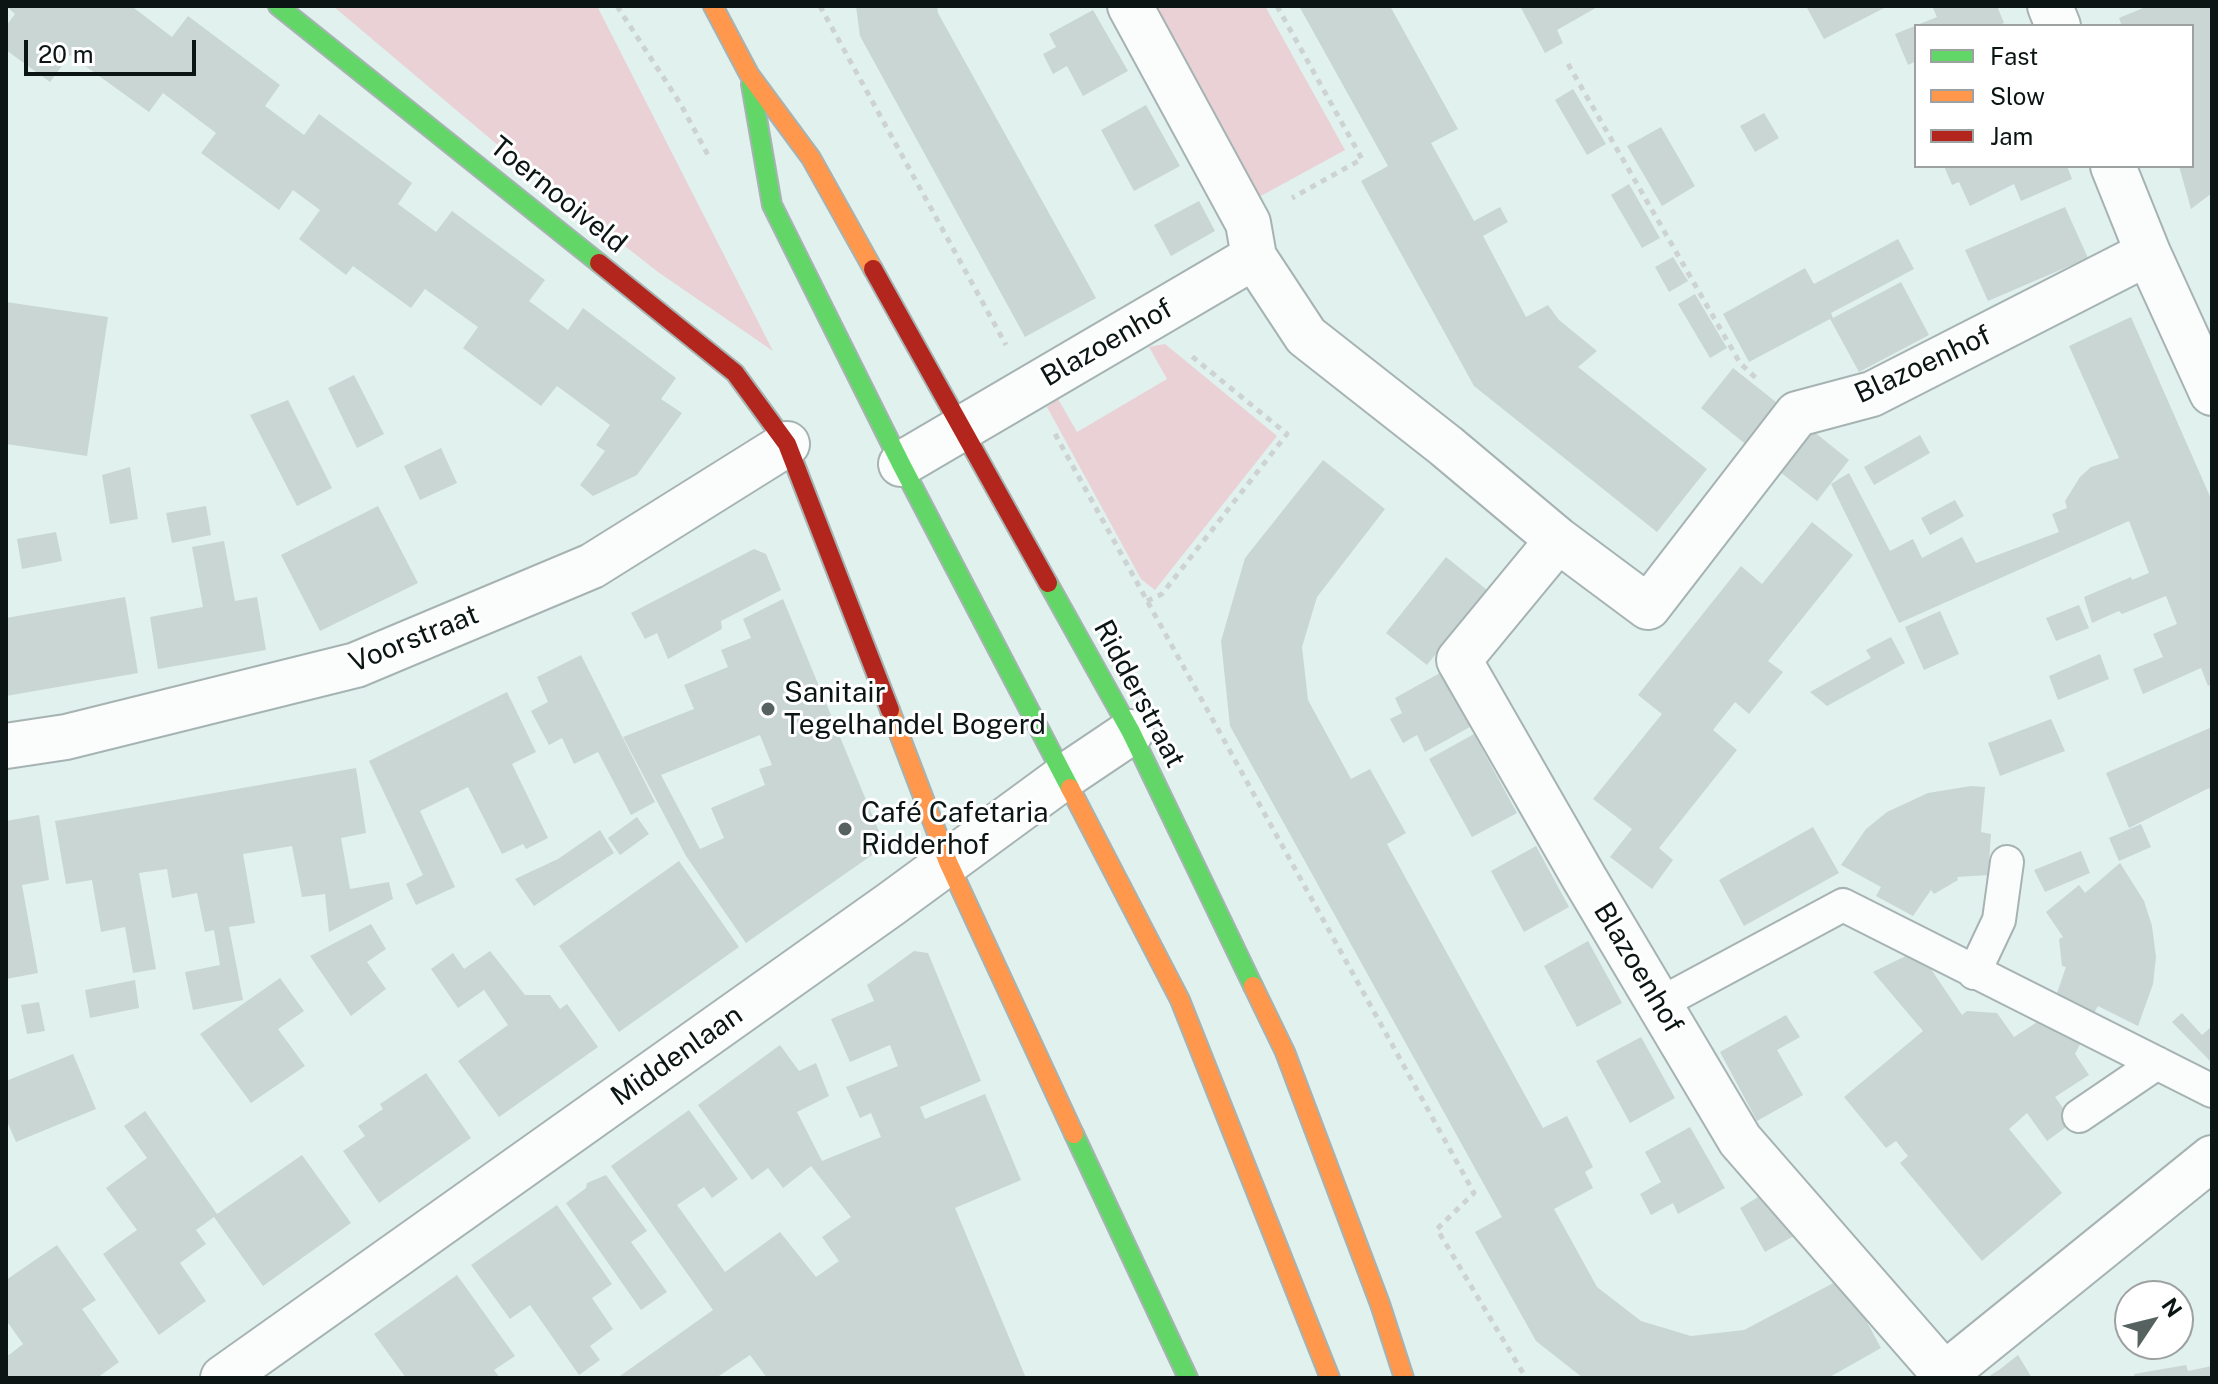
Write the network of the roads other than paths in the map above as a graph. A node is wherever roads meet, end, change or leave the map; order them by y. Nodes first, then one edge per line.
1 (278, 6) edge
2 (713, 6) edge
3 (1130, 6) edge
4 (749, 74) junction
5 (2114, 168) edge
6 (1251, 240) junction
7 (2148, 253) junction
8 (2212, 393) edge
9 (961, 429) junction
10 (787, 444) junction
11 (901, 464) junction
12 (1558, 540) junction
13 (1131, 732) junction
14 (6, 746) edge
15 (1064, 777) junction
16 (948, 862) junction
17 (2007, 862) dead end
18 (1974, 973) junction
19 (1659, 1004) junction
20 (2157, 1063) junction
21 (2212, 1091) edge
22 (2079, 1116) dead end
23 (2212, 1158) edge
24 (1942, 1376) edge
25 (223, 1378) edge
26 (1188, 1378) edge
27 (1330, 1378) edge
28 (1404, 1378) edge

1 - 10 street, Toernooiveld
2 - 4 street, Ridderstraat
3 - 6 street
4 - 9 street, Ridderstraat
4 - 11 street, Ridderstraat
5 - 7 street
6 - 9 street, Blazoenhof
6 - 12 street
7 - 8 street
7 - 12 street, Blazoenhof
9 - 11 street, Blazoenhof
9 - 13 street, Ridderstraat
10 - 14 street, Voorstraat
10 - 16 street
11 - 15 street, Ridderstraat
12 - 19 street, Blazoenhof
13 - 15 street, Middenlaan
13 - 28 street, Ridderstraat
15 - 16 street, Middenlaan
15 - 27 street, Ridderstraat
16 - 25 street, Middenlaan
16 - 26 street
17 - 18 lane
18 - 19 lane
18 - 20 lane
19 - 24 street, Blazoenhof
20 - 21 lane
20 - 22 lane
23 - 24 street

